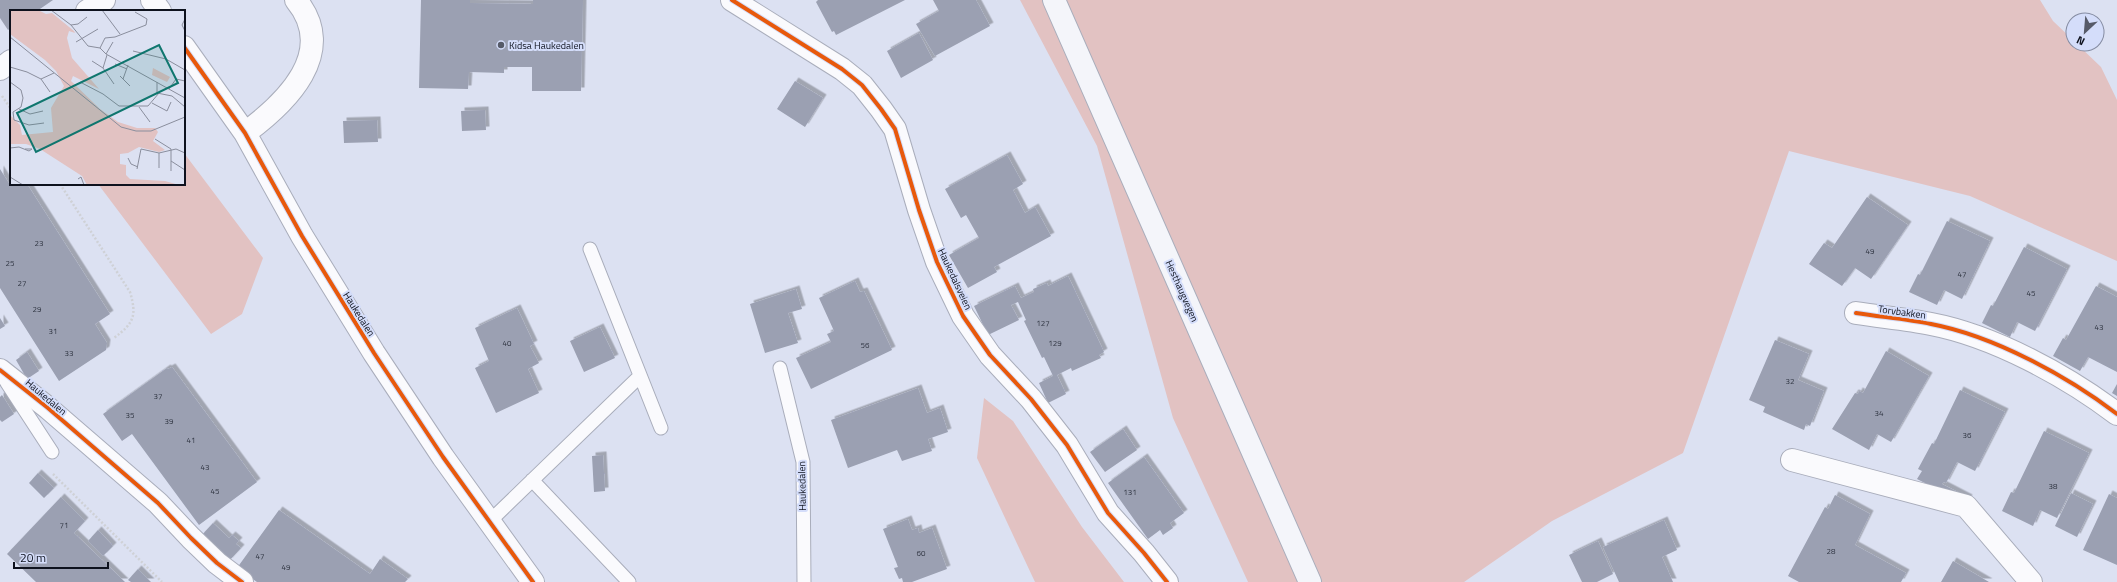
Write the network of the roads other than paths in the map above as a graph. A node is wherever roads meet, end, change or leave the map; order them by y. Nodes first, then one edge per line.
1 (104, 0) edge
2 (152, 0) edge
3 (296, 0) edge
4 (732, 0) edge
5 (1054, 0) edge
6 (89, 10) edge
7 (159, 10) edge
8 (185, 47) edge
9 (10, 62) edge
10 (0, 69) edge
11 (245, 133) junction
12 (590, 249) dead end
13 (1856, 313) dead end
14 (780, 368) dead end
15 (0, 370) edge
16 (640, 376) junction
17 (2117, 414) edge
18 (661, 428) dead end
19 (52, 452) road end
20 (1792, 460) dead end
21 (532, 480) junction
22 (490, 522) junction
23 (242, 582) edge
24 (534, 582) edge
25 (629, 582) edge
26 (804, 582) edge
27 (1167, 582) edge
28 (1310, 582) edge
29 (2031, 582) edge

1 - 6 street
2 - 7 street
3 - 11 street
4 - 27 street, Haukedalsveien
5 - 28 main road, Hesthaugvegen
8 - 11 street, Haukedalen
9 - 10 street
11 - 22 street, Haukedalen
12 - 16 lane
13 - 17 street, Torvbakken
14 - 26 lane, Haukedalen
15 - 19 lane
15 - 23 street, Haukedalen
16 - 18 lane
16 - 21 lane
20 - 29 street
21 - 22 lane
21 - 25 lane
22 - 24 street, Haukedalen

